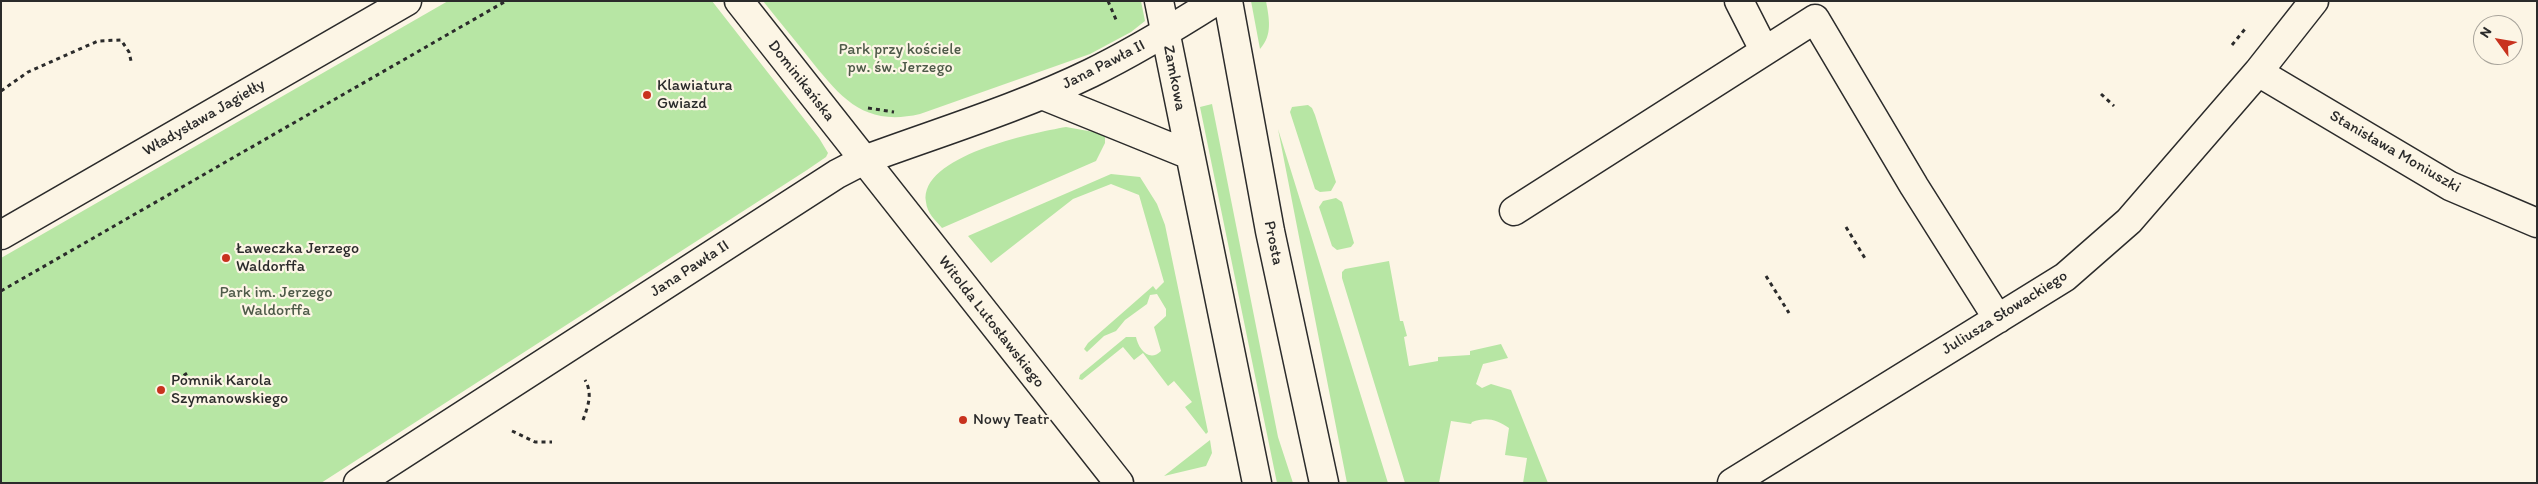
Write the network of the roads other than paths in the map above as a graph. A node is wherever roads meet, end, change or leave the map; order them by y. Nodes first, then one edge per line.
1 (407, 1) edge
2 (738, 1) edge
3 (1159, 1) edge
4 (1216, 1) edge
5 (1228, 1) edge
6 (1739, 1) edge
7 (2314, 1) edge
8 (1165, 33) junction
9 (1764, 50) junction
10 (2258, 72) junction
11 (1042, 95) junction
12 (1190, 155) junction
13 (864, 160) junction
14 (1514, 212) dead end
15 (2537, 222) edge
16 (1, 235) edge
17 (1998, 319) junction
18 (358, 483) edge
19 (1119, 483) edge
20 (1257, 483) edge
21 (1324, 483) edge
22 (1732, 483) edge

1 - 16 street, Władysława Jagiełły
2 - 13 street, Dominikańska
3 - 8 street, Zamkowa
4 - 8 street, Jana Pawła II
5 - 21 street, Prosta
6 - 9 street
7 - 10 street, Juliusza Słowackiego
8 - 11 street, Jana Pawła II
8 - 12 street, Zamkowa
9 - 14 street
9 - 17 street
10 - 15 street, Stanisława Moniuszki
10 - 17 street, Juliusza Słowackiego
11 - 12 street, Jana Pawła II
11 - 13 street, Jana Pawła II
12 - 20 street
13 - 18 street, Jana Pawła II
13 - 19 street, Witolda Lutosławskiego
17 - 22 street, Juliusza Słowackiego

